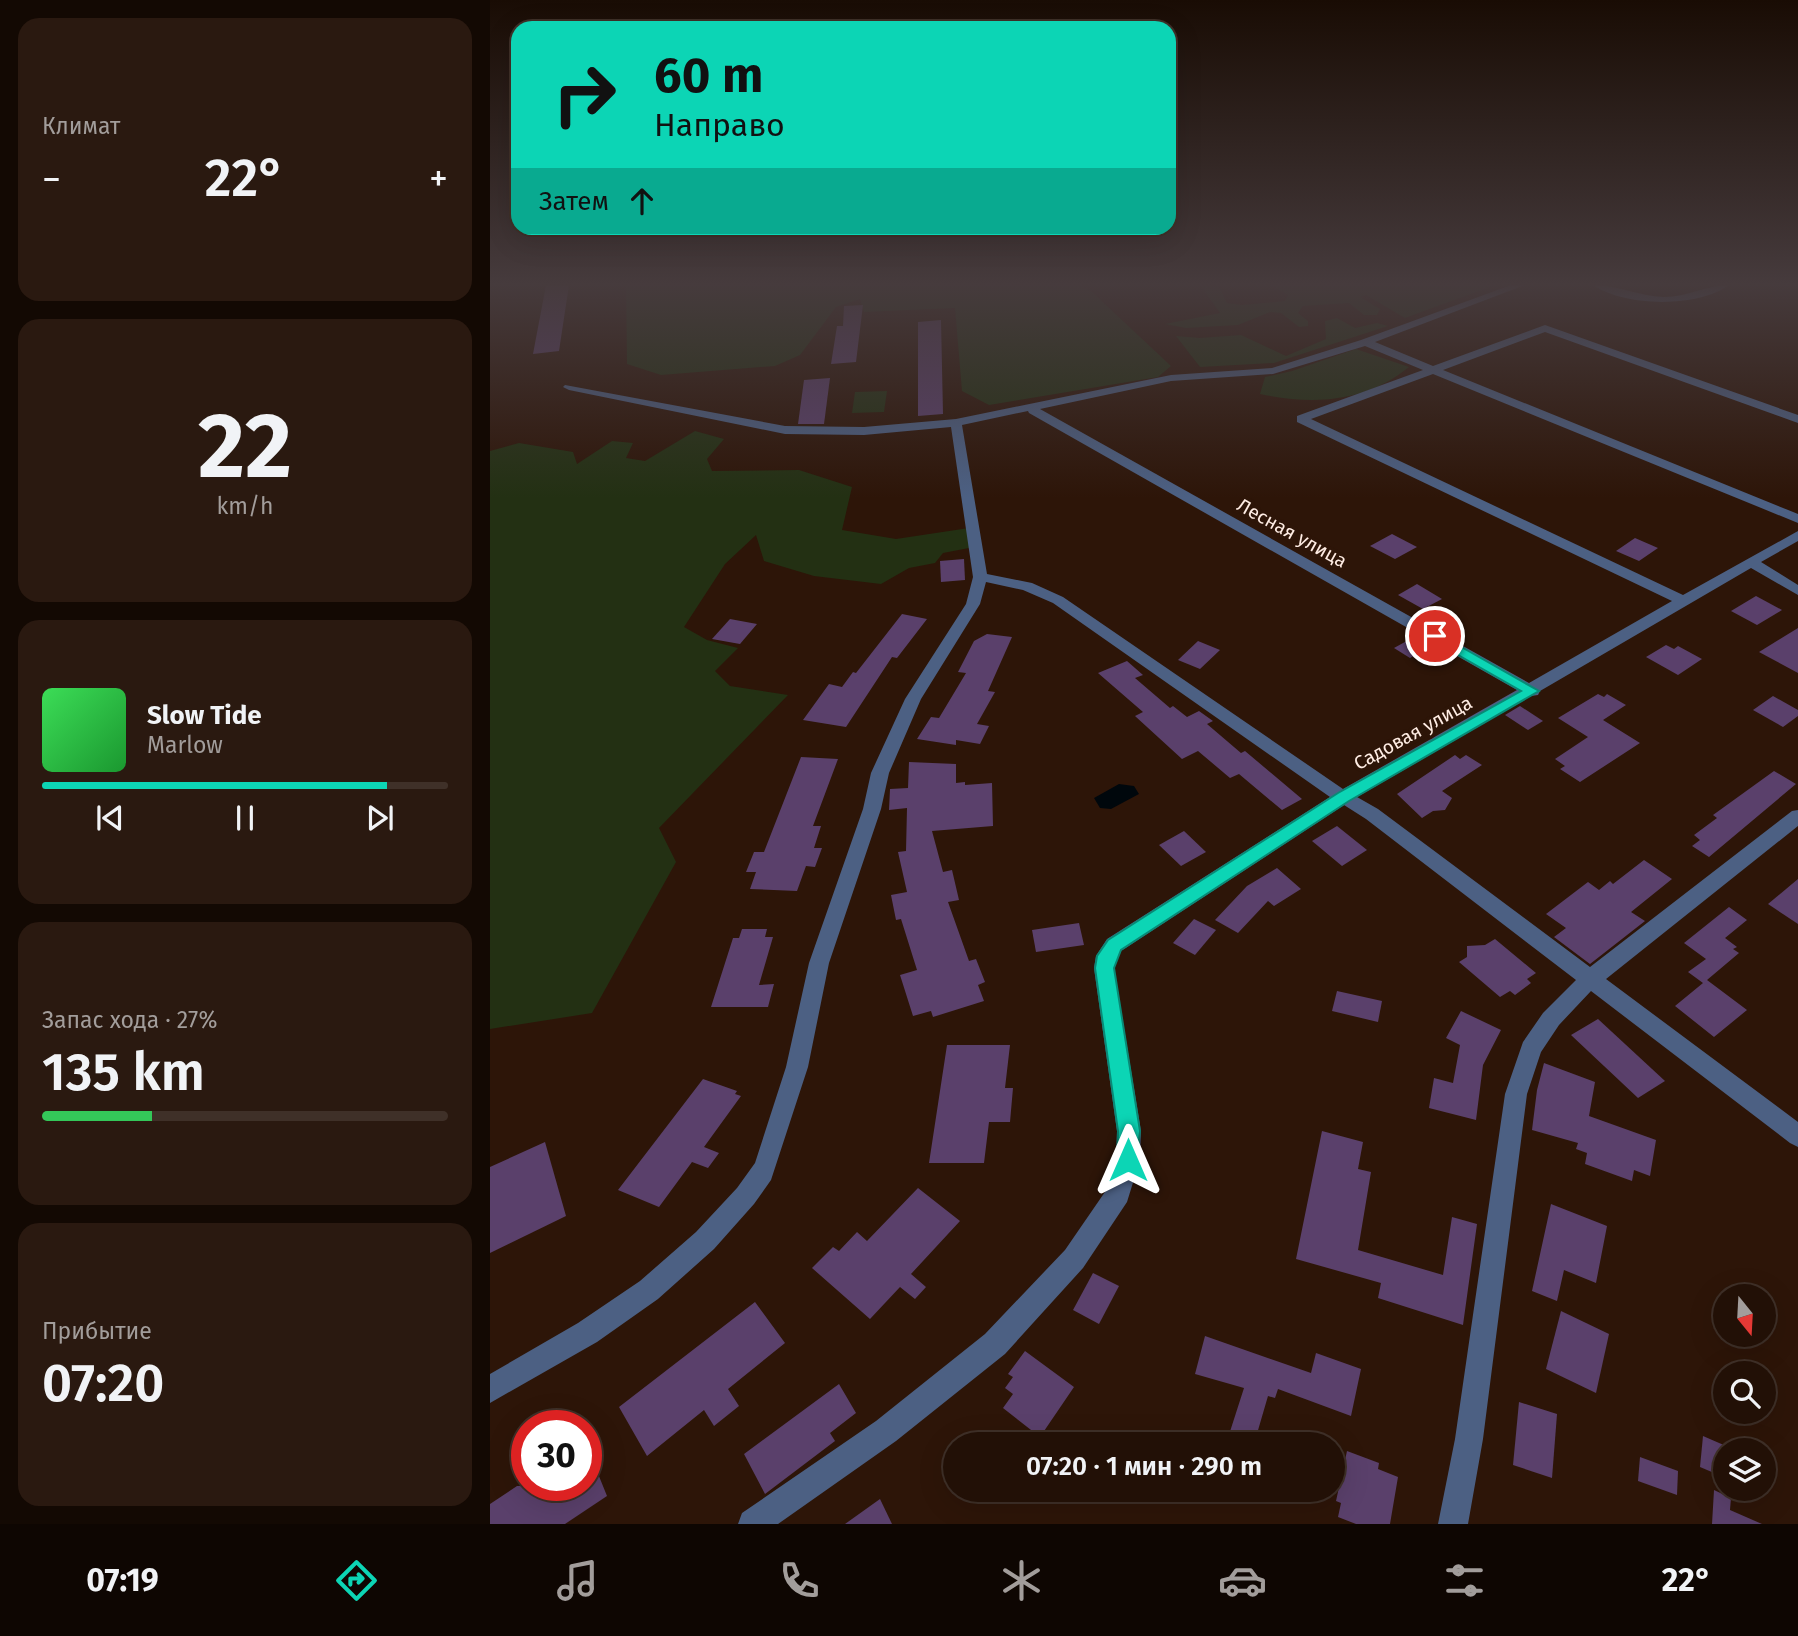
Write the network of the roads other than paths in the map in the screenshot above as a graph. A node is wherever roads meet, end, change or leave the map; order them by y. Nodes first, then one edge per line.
1 (1322, 356) edge
2 (1397, 356) edge
3 (1470, 356) edge
4 (1623, 356) edge
5 (1431, 371) junction
6 (569, 387) dead end
7 (1033, 410) junction
8 (1798, 419) edge
9 (956, 423) junction
10 (1798, 519) edge
11 (1798, 535) edge
12 (1752, 563) junction
13 (980, 577) junction
14 (1798, 591) edge
15 (1686, 602) junction
16 (1532, 691) junction
17 (1343, 797) junction
18 (1798, 816) edge
19 (1589, 980) junction
20 (1798, 1136) edge
21 (490, 1389) edge
22 (753, 1524) edge
23 (1453, 1524) edge

1 - 7 street
2 - 5 street
3 - 5 street
4 - 8 street
5 - 10 street
5 - 15 street
6 - 9 street
7 - 9 street
7 - 16 street, Лесная улица
9 - 13 street
11 - 12 street
12 - 14 street
12 - 15 street, Садовая улица
13 - 17 street
13 - 21 street
15 - 16 street, Садовая улица
16 - 17 street, Садовая улица
17 - 19 street
17 - 22 street, Садовая улица
18 - 19 street
19 - 20 street
19 - 23 street

